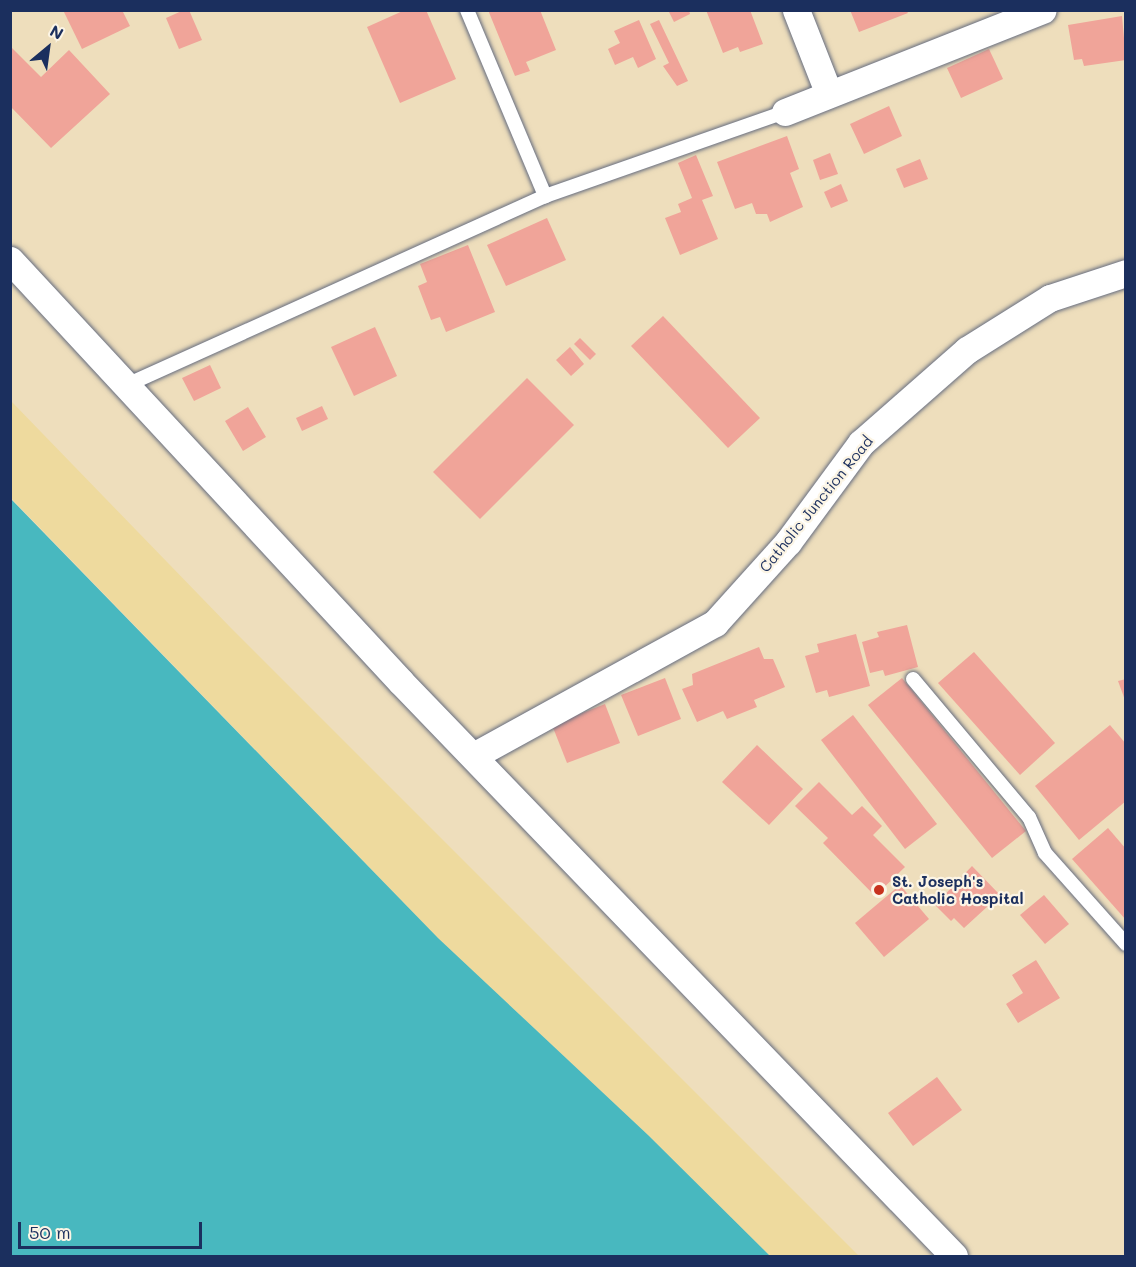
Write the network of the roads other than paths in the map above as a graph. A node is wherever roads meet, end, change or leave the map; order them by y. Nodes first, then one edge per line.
1 (467, 10) edge
2 (796, 10) edge
3 (1043, 10) edge
4 (829, 94) junction
5 (785, 112) joint
6 (545, 196) junction
7 (10, 260) edge
8 (1125, 273) edge
9 (129, 384) junction
10 (913, 680) dead end
11 (475, 755) junction
12 (1125, 944) edge
13 (954, 1257) edge

1 - 6 lane
2 - 4 street
3 - 4 street
4 - 5 street
5 - 6 lane
6 - 9 lane
7 - 9 street
8 - 11 street, Catholic Junction Road
9 - 11 street
10 - 12 lane
11 - 13 street

